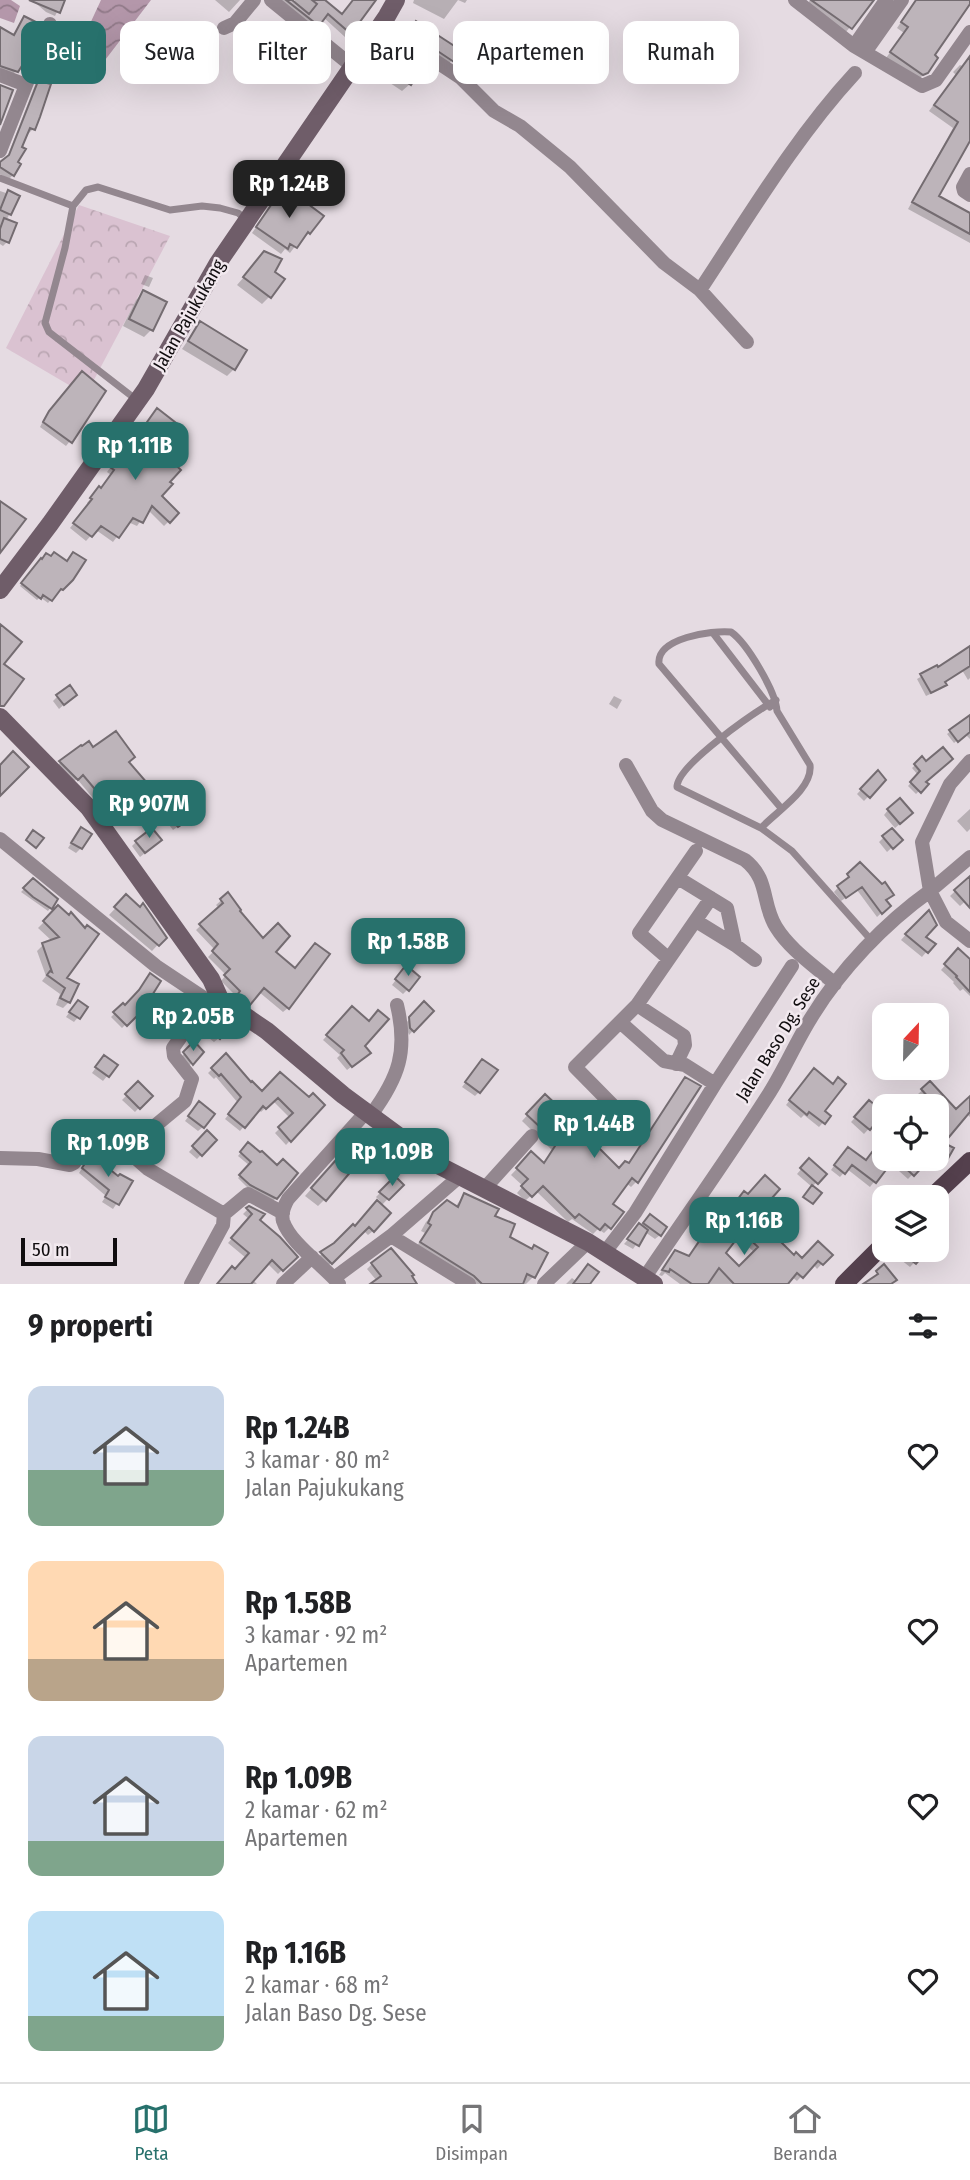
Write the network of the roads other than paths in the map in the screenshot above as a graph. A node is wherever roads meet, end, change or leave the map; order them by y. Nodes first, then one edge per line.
1 (254, 0) edge
2 (271, 0) edge
3 (396, 0) edge
4 (794, 0) edge
5 (886, 0) edge
6 (902, 0) edge
7 (383, 21) edge
8 (224, 28) dead end
9 (970, 32) edge
10 (860, 49) junction
11 (345, 60) edge
12 (439, 63) edge
13 (855, 73) dead end
14 (0, 75) edge
15 (345, 76) edge
16 (26, 85) joint
17 (0, 151) edge
18 (970, 174) edge
19 (0, 178) edge
20 (970, 195) edge
21 (70, 205) junction
22 (247, 220) junction
23 (700, 290) junction
24 (747, 342) dead end
25 (138, 401) junction
26 (0, 590) edge
27 (713, 633) junction
28 (776, 700) junction
29 (767, 705) junction
30 (776, 710) junction
31 (0, 717) edge
32 (721, 738) junction
33 (970, 761) edge
34 (626, 765) dead end
35 (781, 808) junction
36 (761, 828) junction
37 (0, 839) edge
38 (696, 852) dead end
39 (970, 857) edge
40 (678, 878) junction
41 (930, 891) junction
42 (711, 898) junction
43 (696, 921) junction
44 (872, 941) junction
45 (970, 941) edge
46 (735, 944) junction
47 (669, 959) junction
48 (755, 960) dead end
49 (792, 966) dead end
50 (835, 984) junction
51 (214, 999) junction
52 (397, 1005) dead end
53 (637, 1005) junction
54 (620, 1022) junction
55 (676, 1064) junction
56 (715, 1084) junction
57 (369, 1113) junction
58 (639, 1132) dead end
59 (533, 1136) dead end
60 (128, 1154) junction
61 (0, 1158) edge
62 (970, 1161) edge
63 (459, 1177) junction
64 (945, 1185) edge
65 (484, 1189) junction
66 (282, 1213) junction
67 (224, 1214) junction
68 (391, 1236) junction
69 (588, 1242) junction
70 (605, 1252) junction
71 (312, 1256) junction
72 (872, 1256) edge
73 (649, 1280) edge
74 (337, 1281) edge
75 (191, 1284) edge
76 (283, 1284) edge
77 (469, 1284) edge
78 (544, 1284) edge
79 (844, 1284) edge

1 - 8 street
2 - 11 street
3 - 7 street, Jalan Pajukukang
4 - 10 street
5 - 10 street
6 - 10 street
9 - 10 street
12 - 23 street
13 - 23 street
14 - 16 street
15 - 22 street, Jalan Pajukukang
16 - 17 street
18 - 20 street
19 - 21 lane
21 - 22 lane
21 - 25 lane
22 - 25 street, Jalan Pajukukang
23 - 24 street
25 - 26 street, Jalan Pajukukang
27 - 28 lane
27 - 29 lane
27 - 32 lane
28 - 29 lane
28 - 30 lane
29 - 30 lane
29 - 32 lane
30 - 35 lane
31 - 51 street
32 - 35 lane
32 - 36 lane
33 - 41 street
34 - 50 street
35 - 36 lane
36 - 44 lane
37 - 51 street
38 - 40 street
39 - 41 street, Jalan Baso Dg. Sese
40 - 42 street
40 - 47 street
41 - 44 street, Jalan Baso Dg. Sese
41 - 45 street
42 - 43 street
42 - 46 street
43 - 46 street
43 - 47 street
44 - 50 street, Jalan Baso Dg. Sese
46 - 48 street
47 - 53 street
49 - 56 street
50 - 73 street, Jalan Baso Dg. Sese
51 - 57 street
51 - 60 street
52 - 57 street
53 - 54 street
53 - 55 street
54 - 55 street
54 - 58 street
55 - 56 street
56 - 70 street
57 - 63 street
57 - 66 street
59 - 65 street
60 - 61 street
60 - 67 street
62 - 64 main road
63 - 65 street
63 - 68 street
65 - 69 street
66 - 67 street
66 - 71 street
67 - 75 street
68 - 74 street
68 - 77 street
69 - 70 street
69 - 78 street
70 - 73 street
71 - 74 street
71 - 76 street
72 - 79 main road

